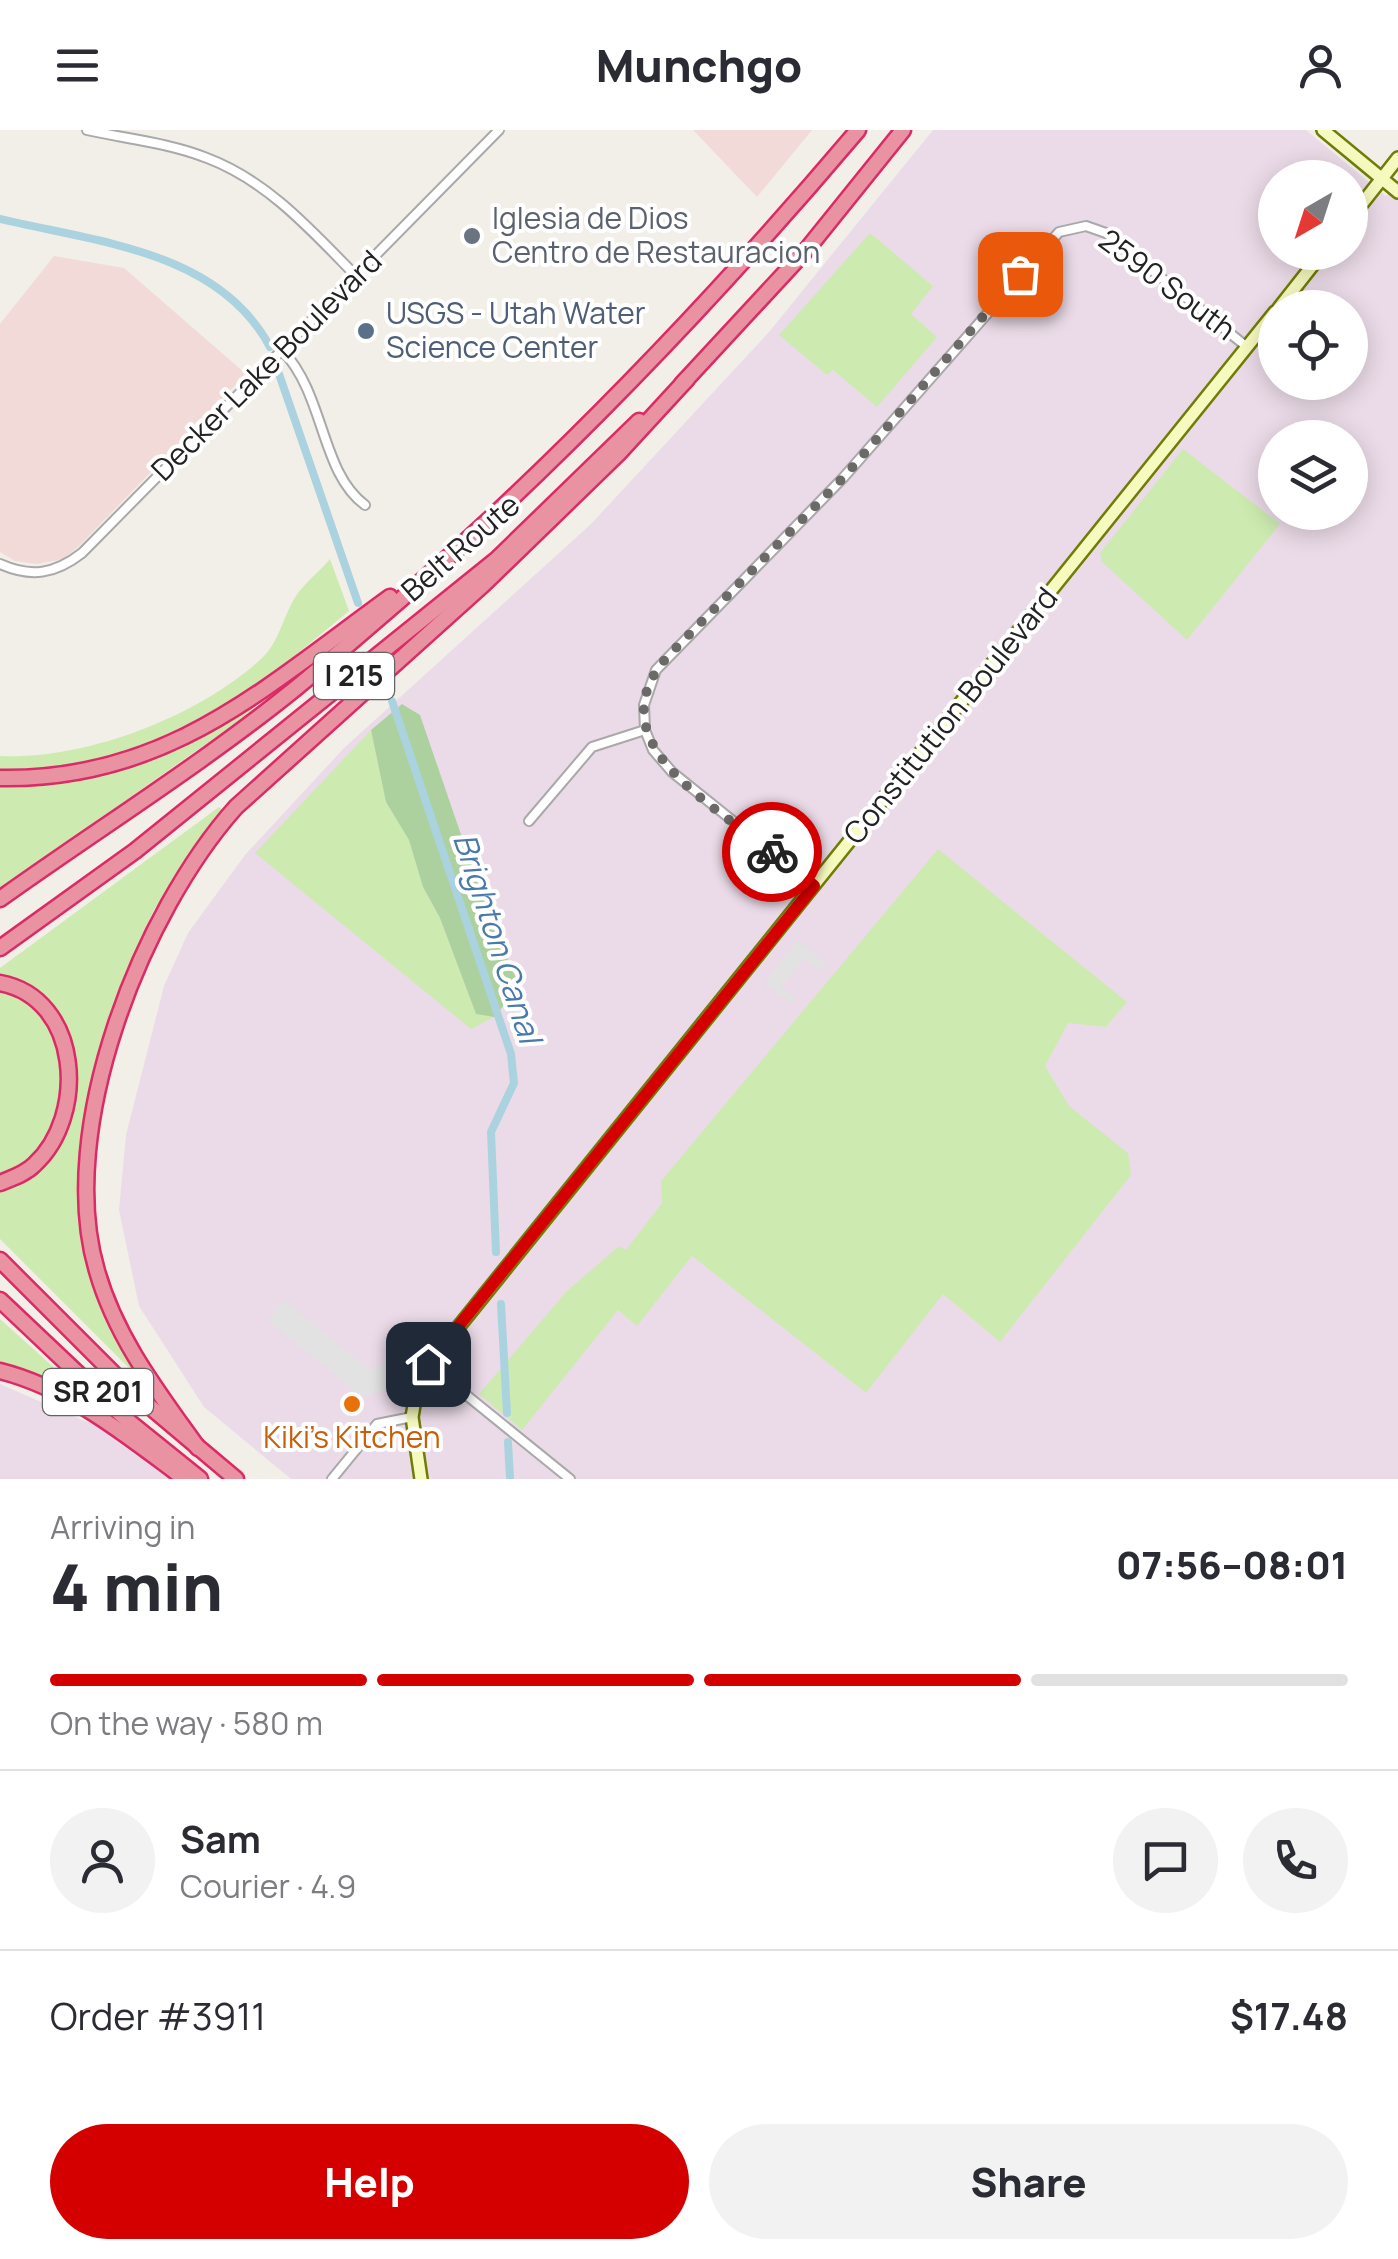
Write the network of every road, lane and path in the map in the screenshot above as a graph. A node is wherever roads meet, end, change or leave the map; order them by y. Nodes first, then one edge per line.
1 (87, 130) edge
2 (499, 130) edge
3 (858, 130) edge
4 (904, 130) edge
5 (1323, 130) edge
6 (1398, 158) edge
7 (1382, 178) junction
8 (1398, 192) edge
9 (1368, 196) edge
10 (1309, 270) edge
11 (357, 277) junction
12 (1293, 290) edge
13 (1258, 333) edge
14 (1247, 346) junction
15 (282, 351) junction
16 (687, 379) junction
17 (364, 506) dead end
18 (471, 538) junction
19 (0, 564) edge
20 (646, 730) junction
21 (0, 778) edge
22 (529, 821) dead end
23 (814, 886) junction
24 (0, 899) edge
25 (0, 948) edge
26 (0, 983) edge
27 (0, 1183) edge
28 (0, 1260) edge
29 (0, 1300) edge
30 (428, 1364) junction
31 (0, 1371) edge
32 (412, 1417) junction
33 (198, 1448) junction
34 (186, 1479) edge
35 (200, 1479) edge
36 (236, 1479) edge
37 (332, 1479) edge
38 (421, 1479) edge
39 (570, 1479) edge

1 - 11 street
2 - 11 street, Decker Lake Boulevard
3 - 18 highway, Belt Route / I 215
4 - 16 highway, Belt Route / I 215
5 - 7 street
6 - 7 street
7 - 8 street
7 - 9 street
10 - 12 street, Constitution Boulevard
11 - 15 street, Decker Lake Boulevard
13 - 14 street, Constitution Boulevard
14 - 20 street, 2590 South
14 - 23 street, Constitution Boulevard
15 - 17 street
15 - 19 street, Decker Lake Boulevard
16 - 25 highway, Belt Route / I 215
16 - 33 highway
18 - 21 highway
18 - 24 highway, Belt Route / I 215
20 - 22 street
20 - 23 street
23 - 30 street, Constitution Boulevard
26 - 27 highway
28 - 33 highway, SR 201
29 - 35 highway, SR 201
30 - 32 street, Constitution Boulevard
30 - 39 street
31 - 34 highway
32 - 37 street
32 - 38 street
33 - 36 highway, SR 201

